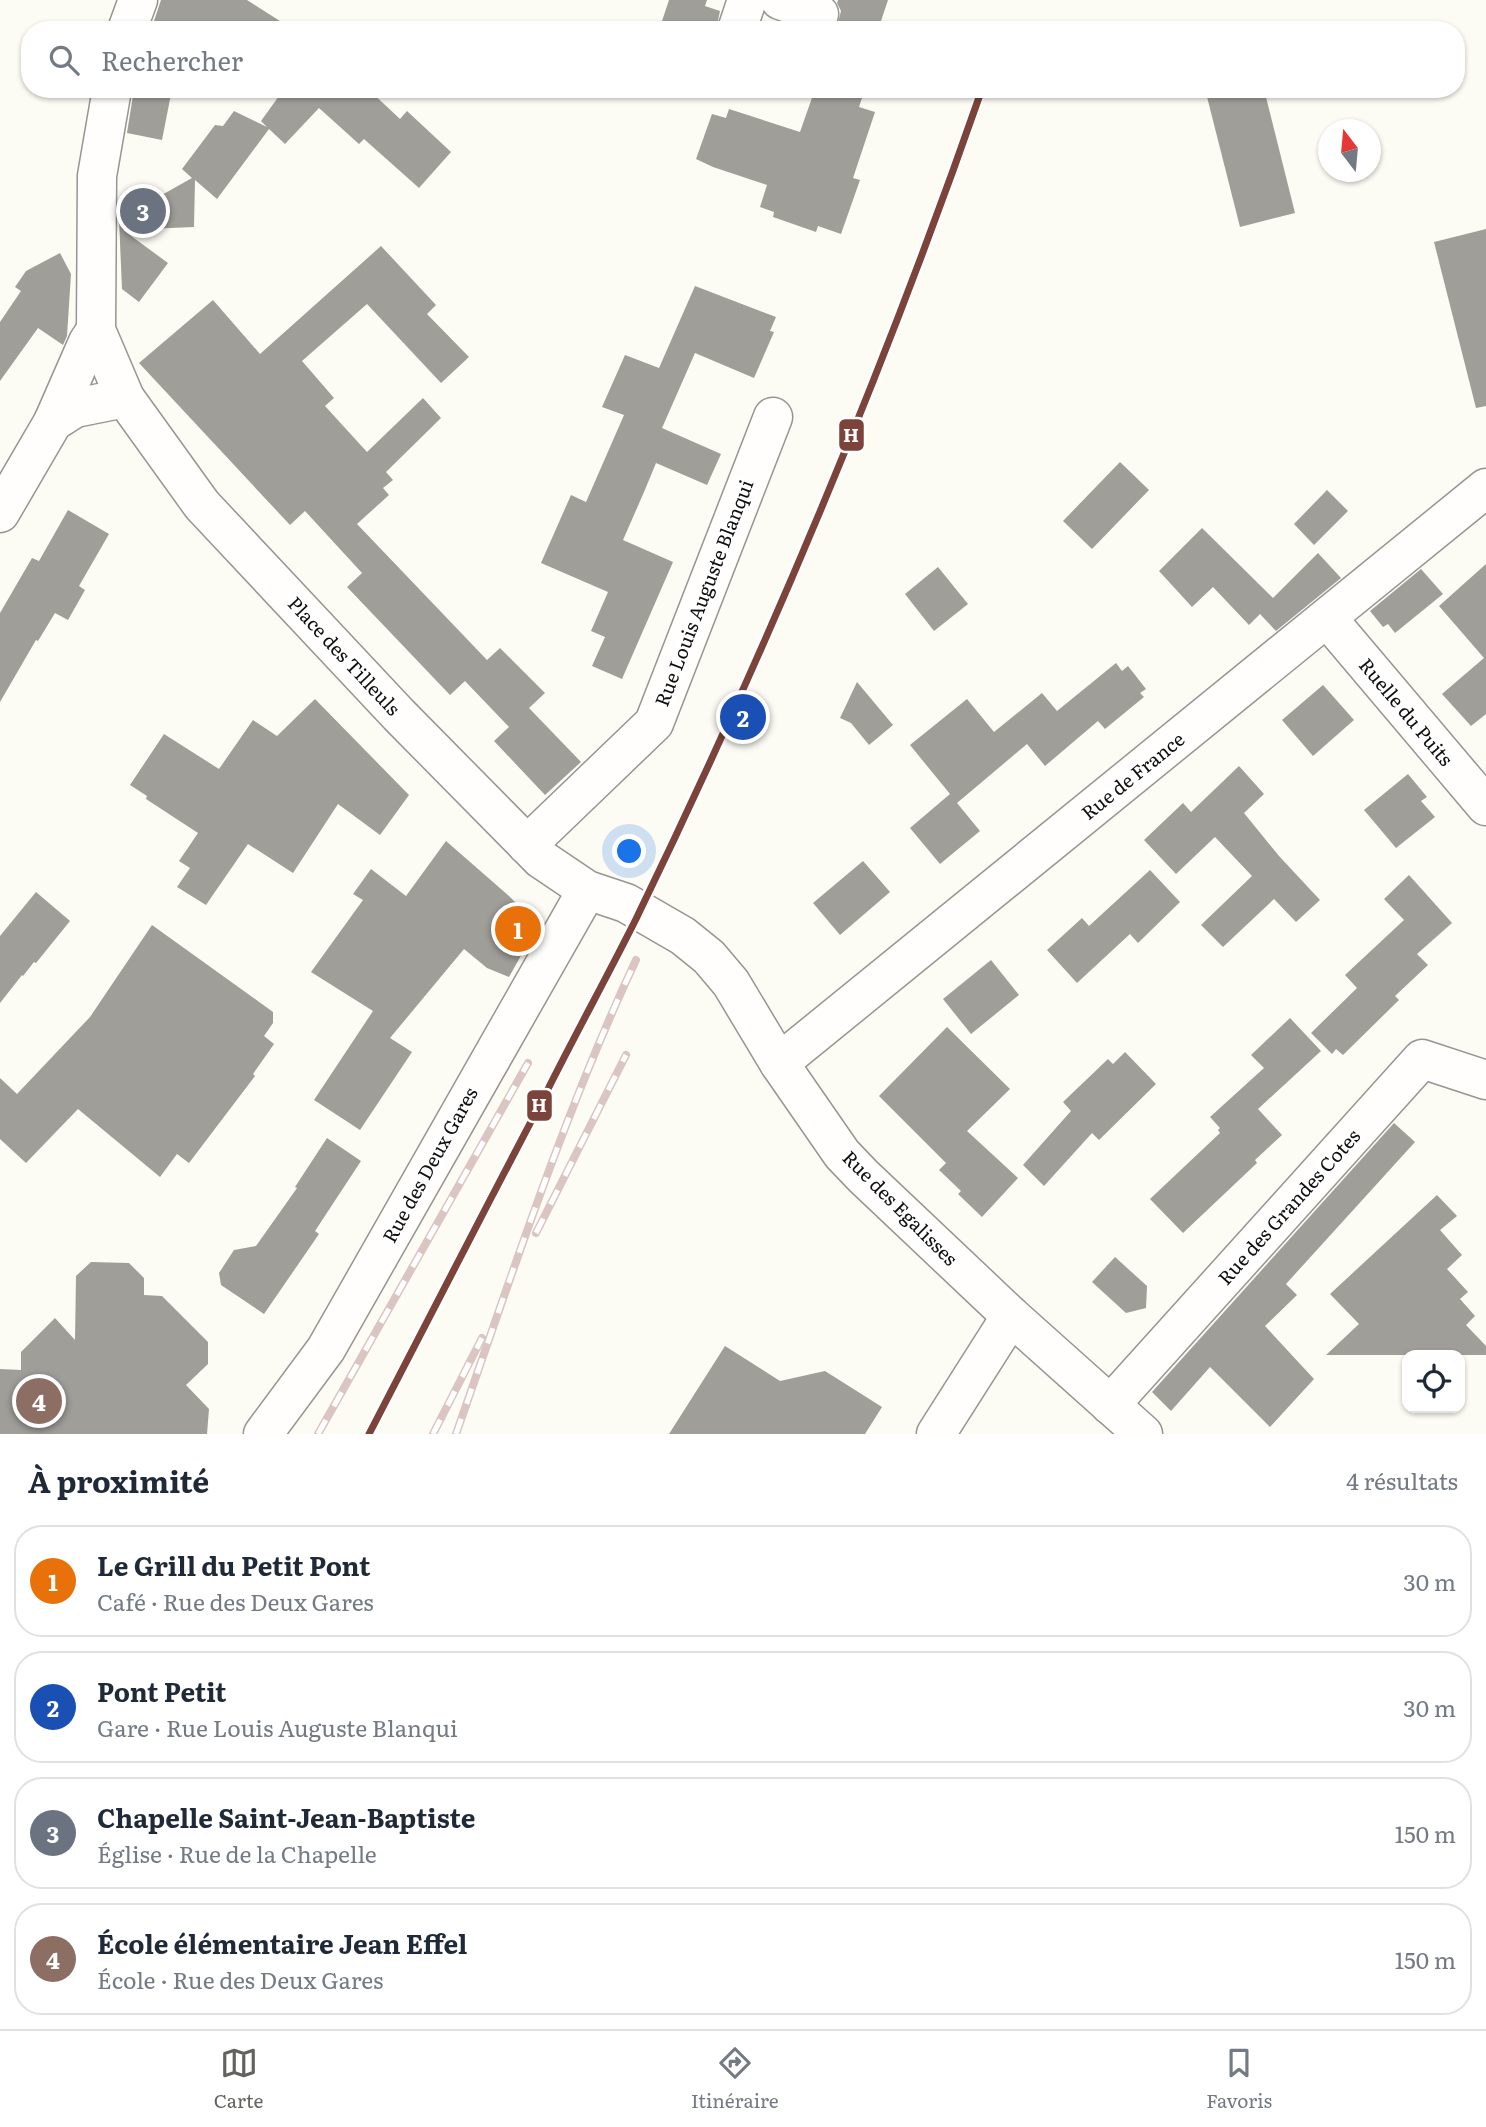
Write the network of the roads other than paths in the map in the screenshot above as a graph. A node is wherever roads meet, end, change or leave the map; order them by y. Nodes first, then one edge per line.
1 (138, 0) edge
2 (747, 0) edge
3 (783, 1) edge
4 (130, 21) edge
5 (740, 21) edge
6 (816, 21) edge
7 (110, 98) edge
8 (96, 330) junction
9 (125, 398) junction
10 (773, 417) dead end
11 (52, 422) junction
12 (1486, 488) edge
13 (0, 513) edge
14 (1327, 618) junction
15 (1486, 806) edge
16 (527, 845) junction
17 (587, 890) junction
18 (779, 1063) junction
19 (1486, 1080) edge
20 (1011, 1316) junction
21 (1111, 1405) junction
22 (263, 1434) edge
23 (936, 1434) edge
24 (1143, 1434) edge

1 - 4 street
2 - 5 street
3 - 6 street
7 - 8 street
8 - 9 street, Place des Tilleuls
8 - 11 street
9 - 11 street
9 - 16 street, Place des Tilleuls
10 - 16 street, Rue Louis Auguste Blanqui
11 - 13 street
12 - 14 street, Rue de France
14 - 15 street, Ruelle du Puits
14 - 18 street, Rue de France
16 - 17 street, Place des Tilleuls
17 - 18 street, Rue des Egalisses
17 - 22 street, Rue des Deux Gares
18 - 20 street, Rue des Egalisses
19 - 21 street, Rue des Grandes Cotes
20 - 21 street, Rue des Egalisses
20 - 23 street
21 - 24 street, Rue des Egalisses

